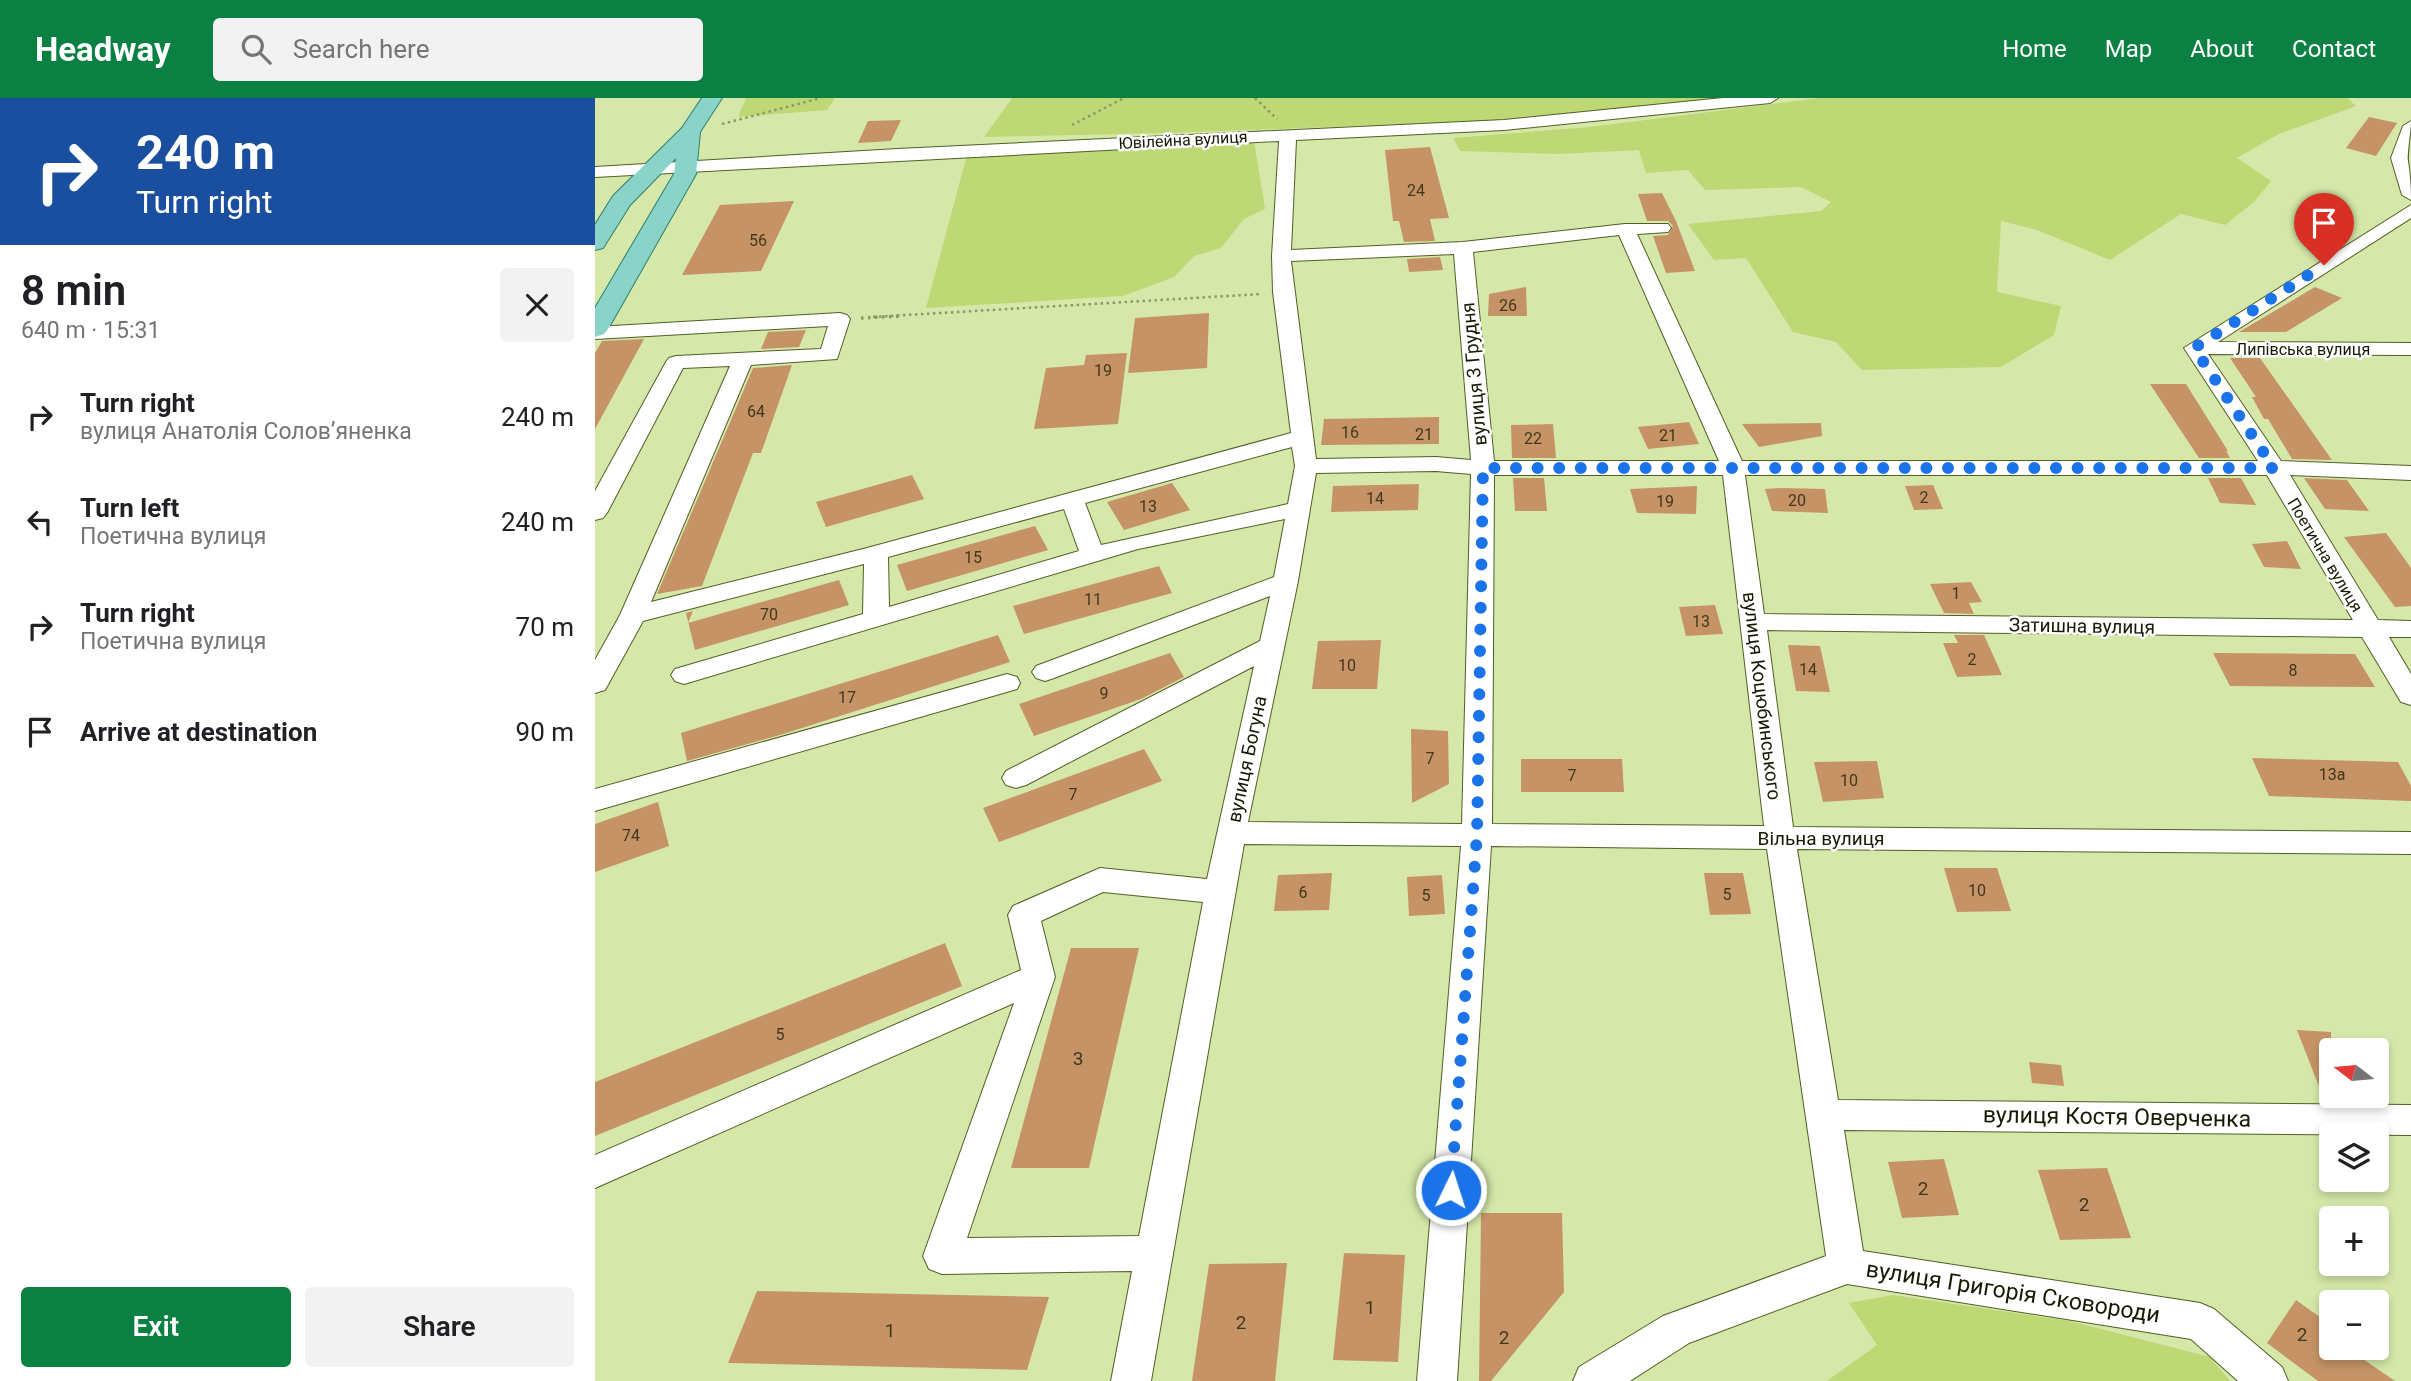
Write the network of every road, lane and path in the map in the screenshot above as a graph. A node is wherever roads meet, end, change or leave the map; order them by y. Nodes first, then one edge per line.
1 (712, 98) edge
2 (821, 98) edge
3 (1124, 98) edge
4 (1770, 98) edge
5 (2411, 126) edge
6 (690, 132) junction
7 (1288, 135) junction
8 (1028, 148) junction
9 (687, 165) junction
10 (651, 169) junction
11 (595, 172) edge
12 (2411, 195) edge
13 (2411, 210) edge
14 (1662, 228) dead end
15 (1625, 229) junction
16 (595, 243) edge
17 (1463, 248) junction
18 (1281, 256) junction
19 (1283, 292) junction
20 (840, 319) junction
21 (663, 329) junction
22 (595, 331) edge
23 (2194, 348) junction
24 (2411, 349) edge
25 (743, 359) junction
26 (676, 362) junction
27 (1302, 437) junction
28 (1306, 466) junction
29 (1733, 467) junction
30 (1483, 468) junction
31 (2274, 468) junction
32 (2411, 472) edge
33 (1072, 499) junction
34 (1300, 509) junction
35 (595, 513) edge
36 (876, 553) junction
37 (1093, 555) junction
38 (1286, 581) junction
39 (632, 615) junction
40 (876, 618) junction
41 (1753, 622) junction
42 (2370, 629) junction
43 (2411, 629) edge
44 (1271, 646) junction
45 (1045, 672) dead end
46 (684, 675) dead end
47 (1007, 683) dead end
48 (595, 684) edge
49 (2411, 696) edge
50 (1016, 778) dead end
51 (595, 800) edge
52 (1231, 833) junction
53 (1477, 835) junction
54 (1780, 838) junction
55 (2411, 843) edge
56 (1220, 892) junction
57 (1039, 977) junction
58 (1823, 1115) junction
59 (2411, 1121) edge
60 (595, 1172) edge
61 (1154, 1253) junction
62 (1847, 1266) junction
63 (1131, 1381) edge
64 (1437, 1381) edge
65 (1593, 1381) edge
66 (2269, 1381) edge

1 - 6 main road
2 - 6 path
3 - 8 path
4 - 7 street, Ювілейна вулиця
5 - 12 street
6 - 9 main road
6 - 10 main road
7 - 8 street, Ювілейна вулиця
7 - 18 street, вулиця Богуна
8 - 9 street, Ювілейна вулиця
9 - 10 street, Ювілейна вулиця
9 - 22 main road
10 - 11 street, Ювілейна вулиця
10 - 16 main road
13 - 23 street
14 - 15 street
15 - 17 street
15 - 29 street, вулиця Коцюбинського
17 - 18 street
17 - 30 street, вулиця 3 Грудня
18 - 19 street, вулиця Богуна
19 - 20 path
19 - 27 street, вулиця Богуна
20 - 21 street
20 - 25 street
21 - 22 street
21 - 26 street
23 - 24 street, Липівська вулиця
23 - 31 street, Поетична вулиця
25 - 26 street
25 - 39 street
26 - 35 street
27 - 28 street, вулиця Богуна
27 - 33 street
28 - 30 street
28 - 34 street, вулиця Богуна
29 - 30 street
29 - 31 street
29 - 41 street, вулиця Коцюбинського
30 - 53 street, вулиця 3 Грудня
31 - 32 street
31 - 42 street, Поетична вулиця
33 - 36 street
33 - 37 street
34 - 37 street
34 - 38 street, вулиця Богуна
36 - 39 street
36 - 40 street
37 - 40 street
38 - 44 street, вулиця Богуна
38 - 45 street
39 - 48 street
40 - 46 street
41 - 42 street, Затишна вулиця
41 - 54 street, вулиця Коцюбинського
42 - 43 street, Затишна вулиця
42 - 49 street, Поетична вулиця
44 - 50 street
44 - 52 street, вулиця Богуна
47 - 51 street
52 - 53 street, Вільна вулиця
52 - 56 street, вулиця Богуна
53 - 54 street, Вільна вулиця
53 - 64 street, вулиця 3 Грудня
54 - 55 street, Вільна вулиця
54 - 58 street, вулиця Коцюбинського
56 - 57 street
56 - 61 street, вулиця Богуна
57 - 60 street
57 - 61 street
58 - 59 street, вулиця Костя Оверченка
58 - 62 street, вулиця Коцюбинського
61 - 63 street, вулиця Богуна
62 - 65 street, вулиця Григорія Сковороди
62 - 66 street, вулиця Григорія Сковороди

